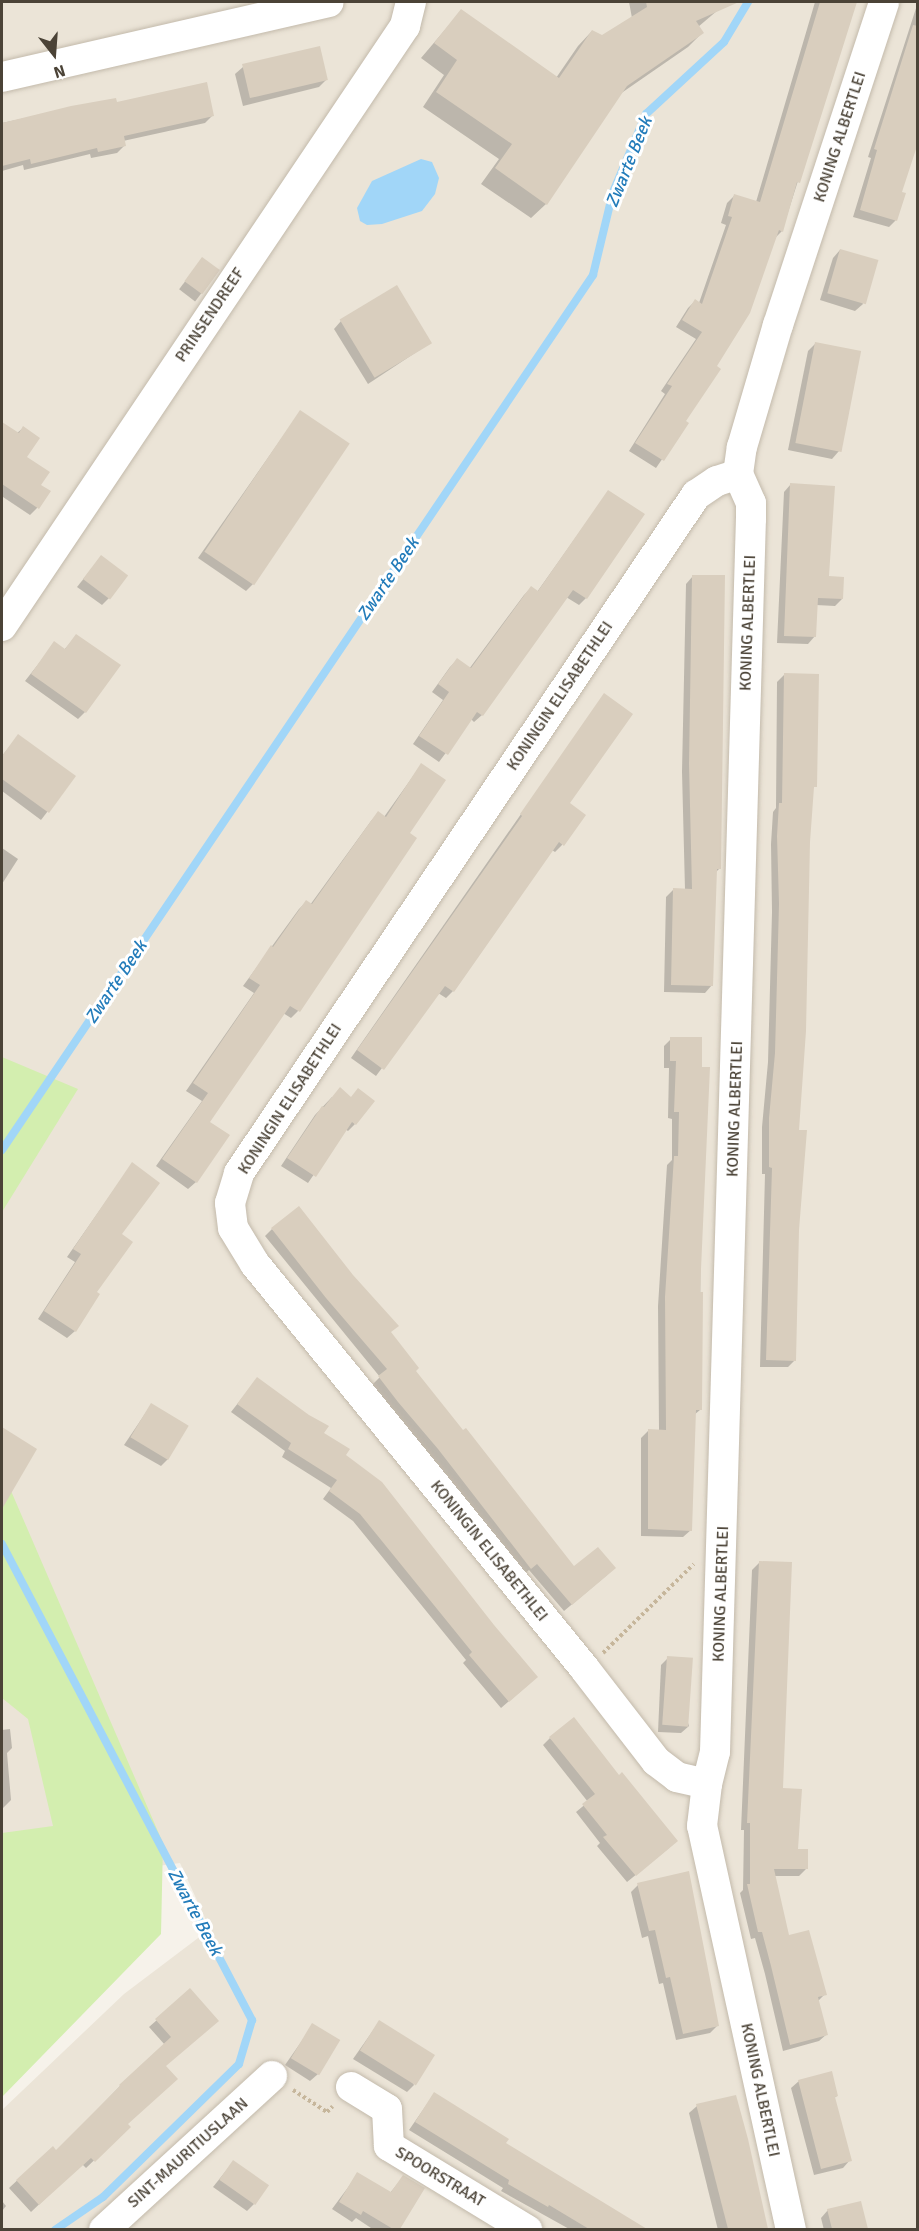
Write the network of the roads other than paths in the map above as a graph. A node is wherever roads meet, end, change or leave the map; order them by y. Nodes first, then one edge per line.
1 (329, 2) edge
2 (411, 2) edge
3 (884, 2) edge
4 (297, 5) edge
5 (2, 77) edge
6 (738, 474) junction
7 (2, 626) edge
8 (707, 1784) junction
9 (272, 2076) road end
10 (351, 2087) road end
11 (104, 2229) edge
12 (527, 2229) edge
13 (791, 2229) edge

1 - 4 street
2 - 7 street, PRINSENDREEF
3 - 6 street, KONING ALBERTLEI
4 - 5 street
6 - 8 street, KONING ALBERTLEI
6 - 8 street, KONINGIN ELISABETHLEI
8 - 13 street, KONING ALBERTLEI
9 - 11 street, SINT-MAURITIUSLAAN
10 - 12 street, SPOORSTRAAT

